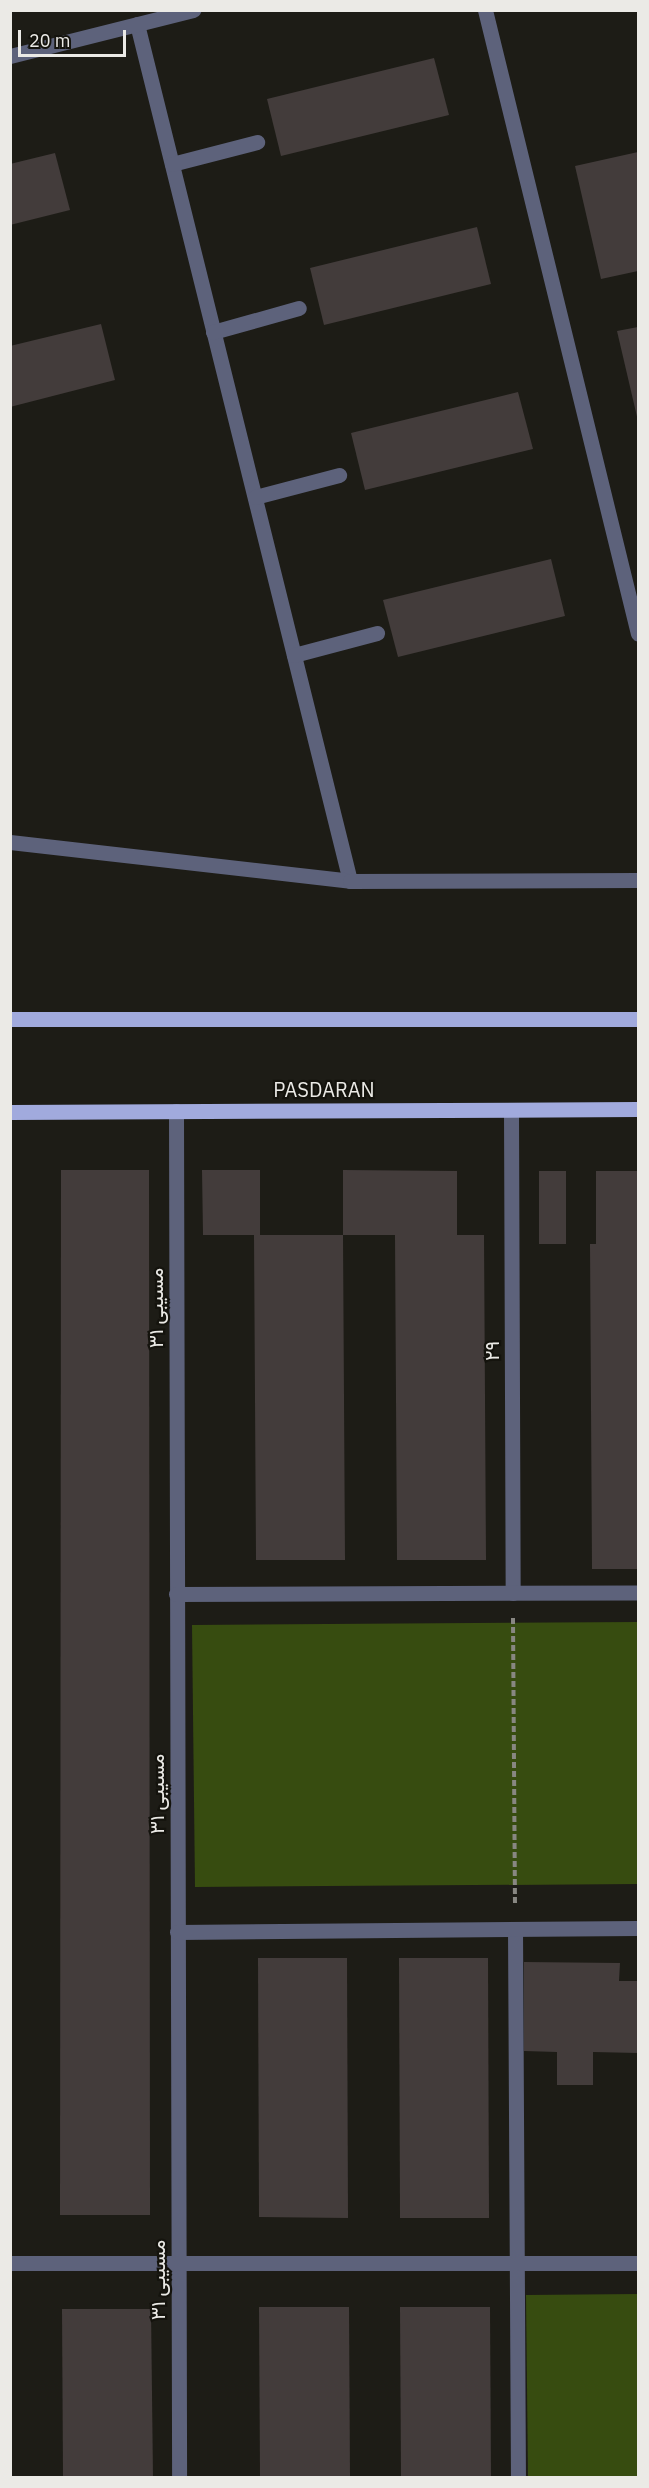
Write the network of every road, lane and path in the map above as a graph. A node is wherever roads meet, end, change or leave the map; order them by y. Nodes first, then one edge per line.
1 (193, 10) edge
2 (485, 10) edge
3 (137, 24) junction
4 (10, 56) edge
5 (257, 142) dead end
6 (172, 164) junction
7 (299, 308) dead end
8 (213, 332) junction
9 (339, 475) dead end
10 (255, 497) junction
11 (377, 633) dead end
12 (639, 634) edge
13 (294, 655) junction
14 (10, 842) edge
15 (639, 880) edge
16 (350, 881) junction
17 (10, 1019) edge
18 (639, 1019) edge
19 (639, 1109) edge
20 (511, 1110) junction
21 (176, 1111) junction
22 (10, 1112) edge
23 (639, 1592) edge
24 (513, 1593) junction
25 (176, 1594) junction
26 (639, 1928) edge
27 (515, 1929) junction
28 (177, 1932) junction
29 (517, 2261) junction
30 (10, 2263) edge
31 (178, 2263) junction
32 (639, 2263) edge
33 (179, 2478) edge
34 (518, 2478) edge

1 - 3 street
2 - 12 street
3 - 4 street
3 - 6 street
5 - 6 street
6 - 8 street
7 - 8 street
8 - 10 street
9 - 10 street
10 - 13 street
11 - 13 street
13 - 16 street
14 - 16 street
15 - 16 street
17 - 18 main road
19 - 20 main road, PASDARAN
20 - 21 main road, PASDARAN
20 - 24 street, ۲۹
21 - 22 main road, PASDARAN
21 - 25 street, ۳۱ مسیبی
23 - 24 street
24 - 25 street
24 - 27 path
25 - 28 street, ۳۱ مسیبی
26 - 27 street
27 - 28 street
27 - 29 street
28 - 31 street, ۳۱ مسیبی
29 - 31 street
29 - 32 street
29 - 34 street
30 - 31 street
31 - 33 street, ۳۱ مسیبی

